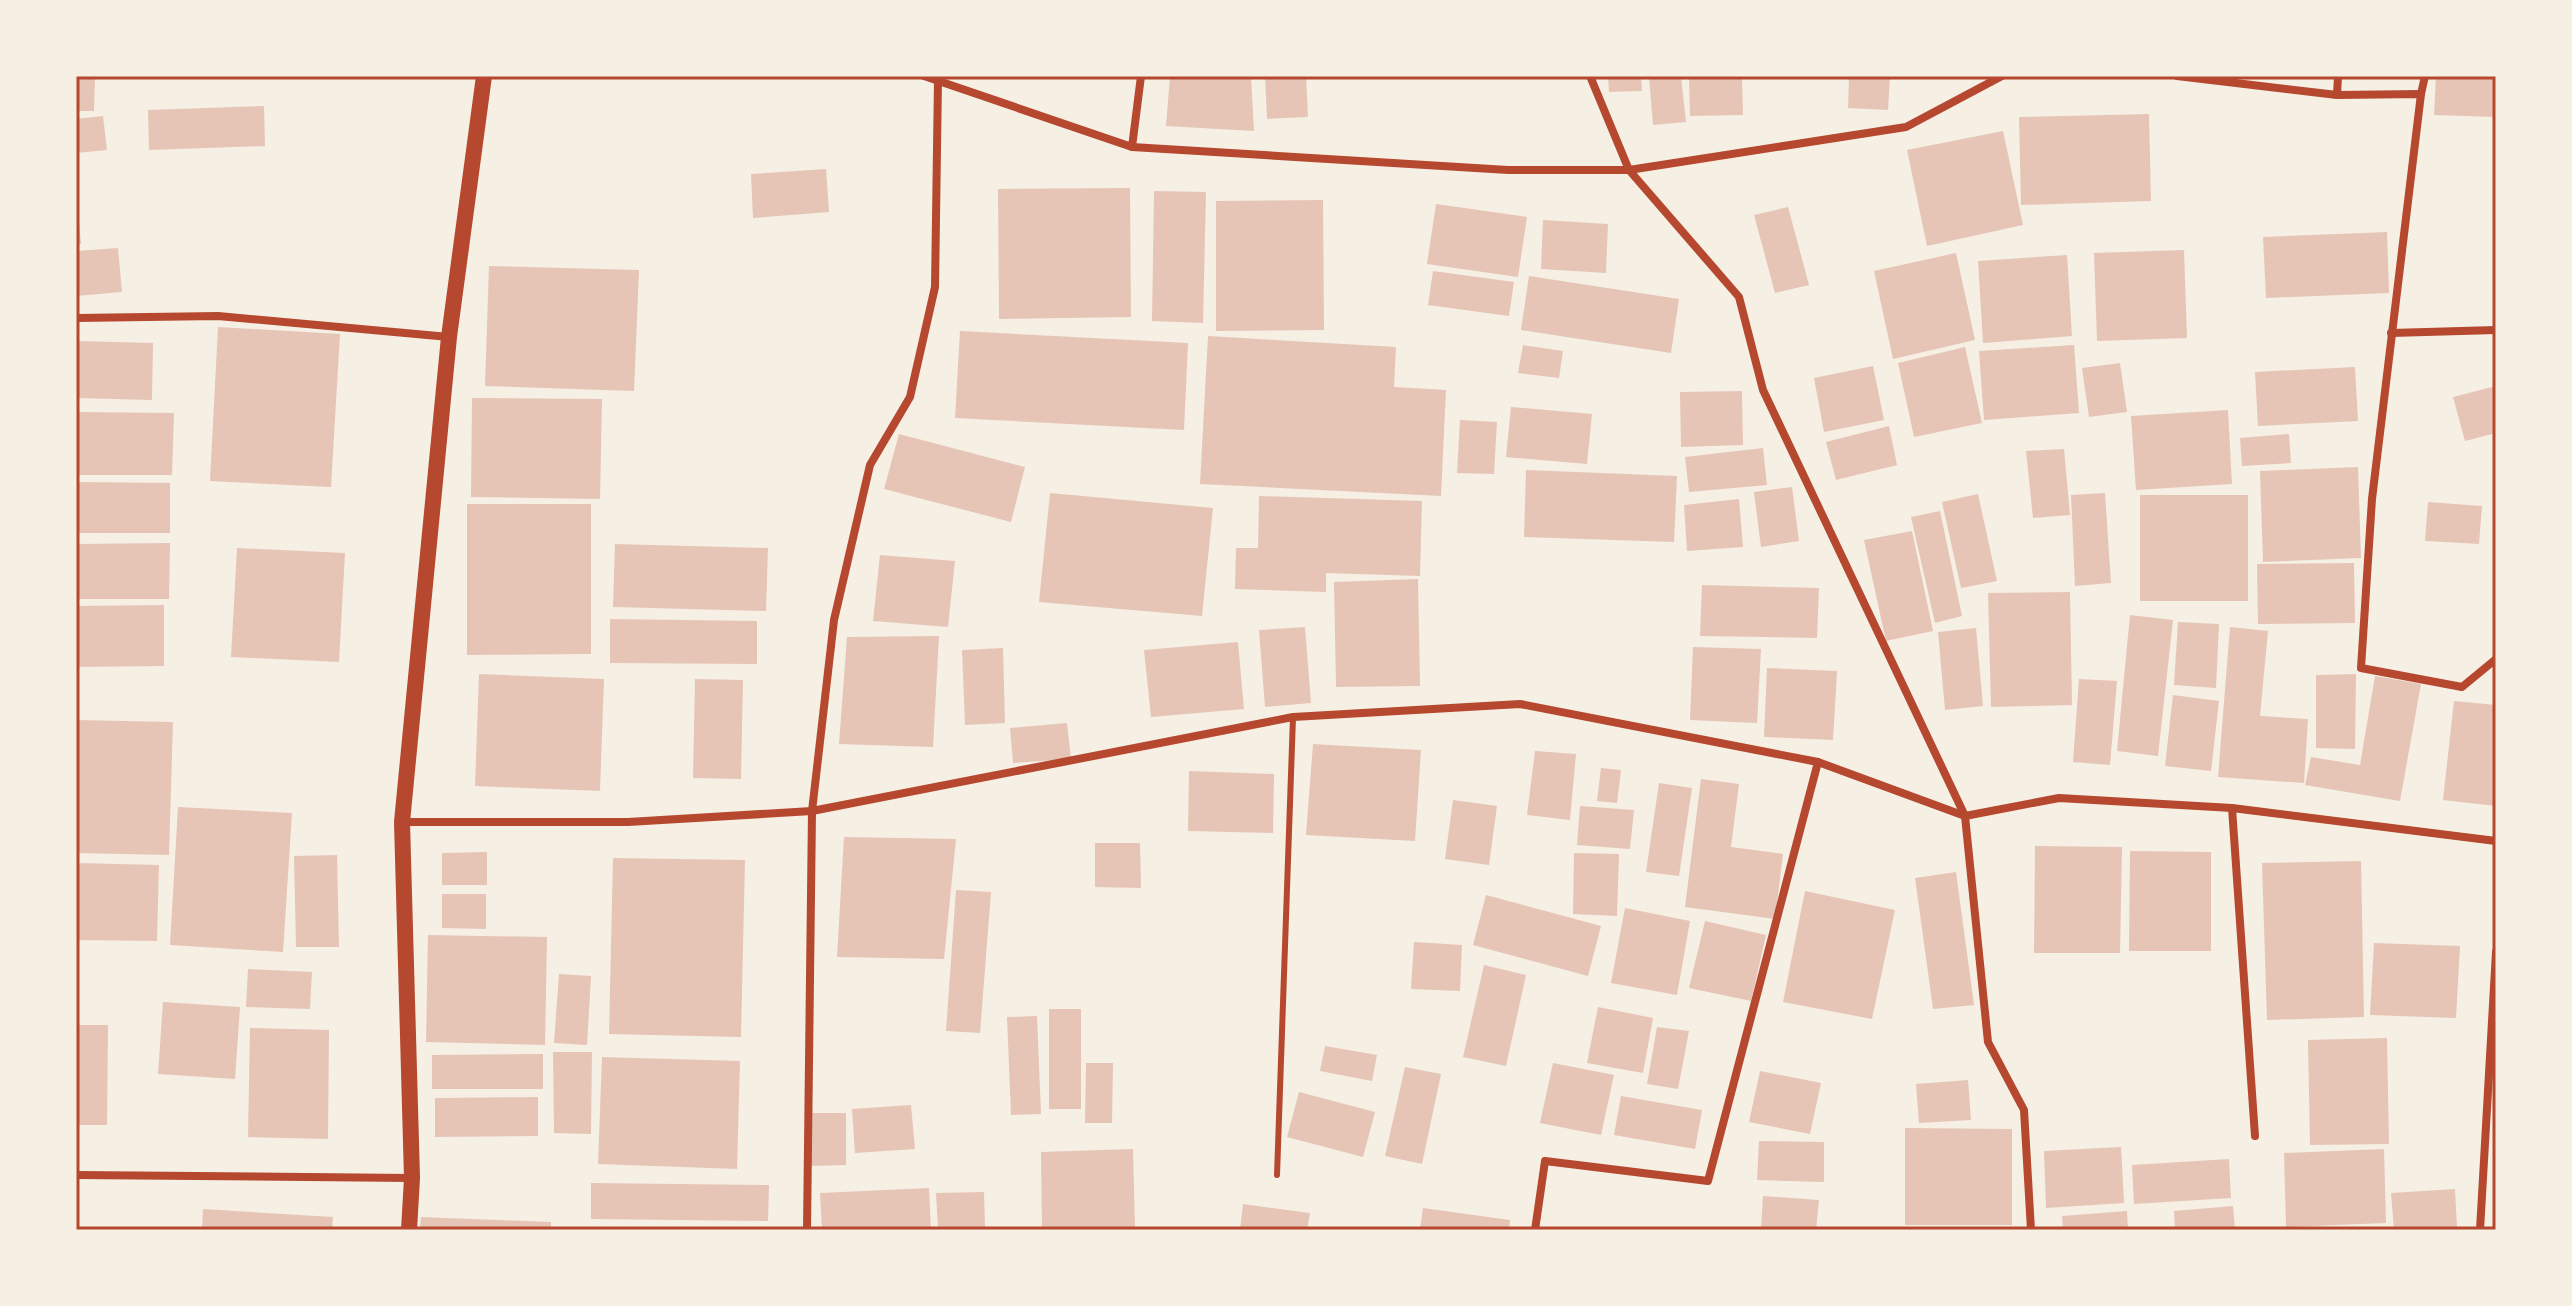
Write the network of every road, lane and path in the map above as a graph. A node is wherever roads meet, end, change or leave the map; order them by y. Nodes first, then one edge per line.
1 (484, 76) edge
2 (924, 76) edge
3 (1141, 76) edge
4 (1590, 76) edge
5 (2002, 76) edge
6 (2177, 76) edge
7 (2338, 76) edge
8 (2425, 76) edge
9 (938, 80) junction
10 (2421, 94) junction
11 (2337, 95) junction
12 (1132, 147) junction
13 (1629, 170) junction
14 (76, 318) edge
15 (2496, 330) edge
16 (2391, 333) junction
17 (449, 337) junction
18 (2496, 659) edge
19 (1293, 717) junction
20 (1818, 762) junction
21 (2232, 808) junction
22 (812, 811) junction
23 (1965, 816) junction
24 (402, 822) junction
25 (2496, 841) edge
26 (2496, 952) edge
27 (2255, 1136) dead end
28 (76, 1175) edge
29 (1277, 1175) dead end
30 (412, 1178) junction
31 (409, 1230) edge
32 (807, 1230) edge
33 (1535, 1230) edge
34 (2031, 1230) edge
35 (2480, 1230) edge

1 - 17 main road
2 - 9 street
3 - 12 street
4 - 13 street
5 - 13 street
6 - 11 street
7 - 11 street
8 - 10 street
9 - 12 street
9 - 22 street
10 - 11 street
10 - 16 street
12 - 13 street
13 - 23 street
14 - 17 street
15 - 16 street
16 - 18 street
17 - 24 main road
19 - 20 street
19 - 22 street
19 - 29 lane
20 - 23 street
20 - 33 street
21 - 23 street
21 - 25 street
21 - 27 street
22 - 24 street
22 - 32 street
23 - 34 street
24 - 30 main road
26 - 35 street
28 - 30 street
30 - 31 main road

